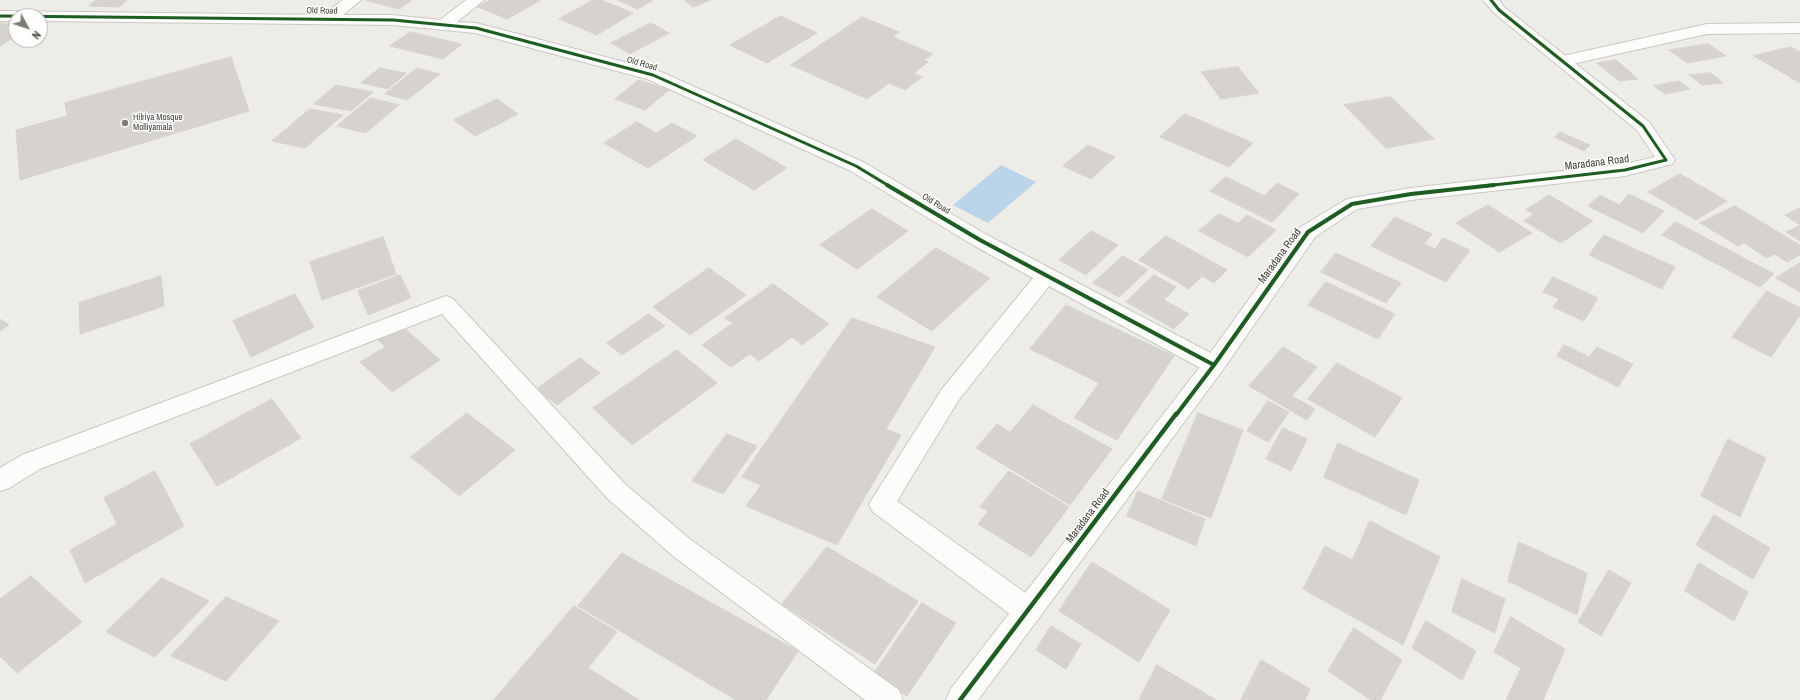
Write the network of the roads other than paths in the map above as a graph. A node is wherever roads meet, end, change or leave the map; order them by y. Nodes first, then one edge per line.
1 (353, 0) edge
2 (476, 0) edge
3 (1491, 0) edge
4 (0, 16) edge
5 (327, 19) junction
6 (443, 25) junction
7 (1800, 28) edge
8 (1563, 61) junction
9 (1047, 275) junction
10 (1214, 365) junction
11 (0, 481) edge
12 (1028, 611) junction
13 (889, 700) edge
14 (960, 700) edge

1 - 5 street
2 - 6 street
3 - 8 street, Maradana Road
4 - 5 street, Old Road
5 - 6 street, Old Road
6 - 9 street, Old Road
7 - 8 street
8 - 10 street, Maradana Road
9 - 10 street, Old Road
9 - 12 street
10 - 12 street, Maradana Road
11 - 13 street
12 - 14 street, Maradana Road

